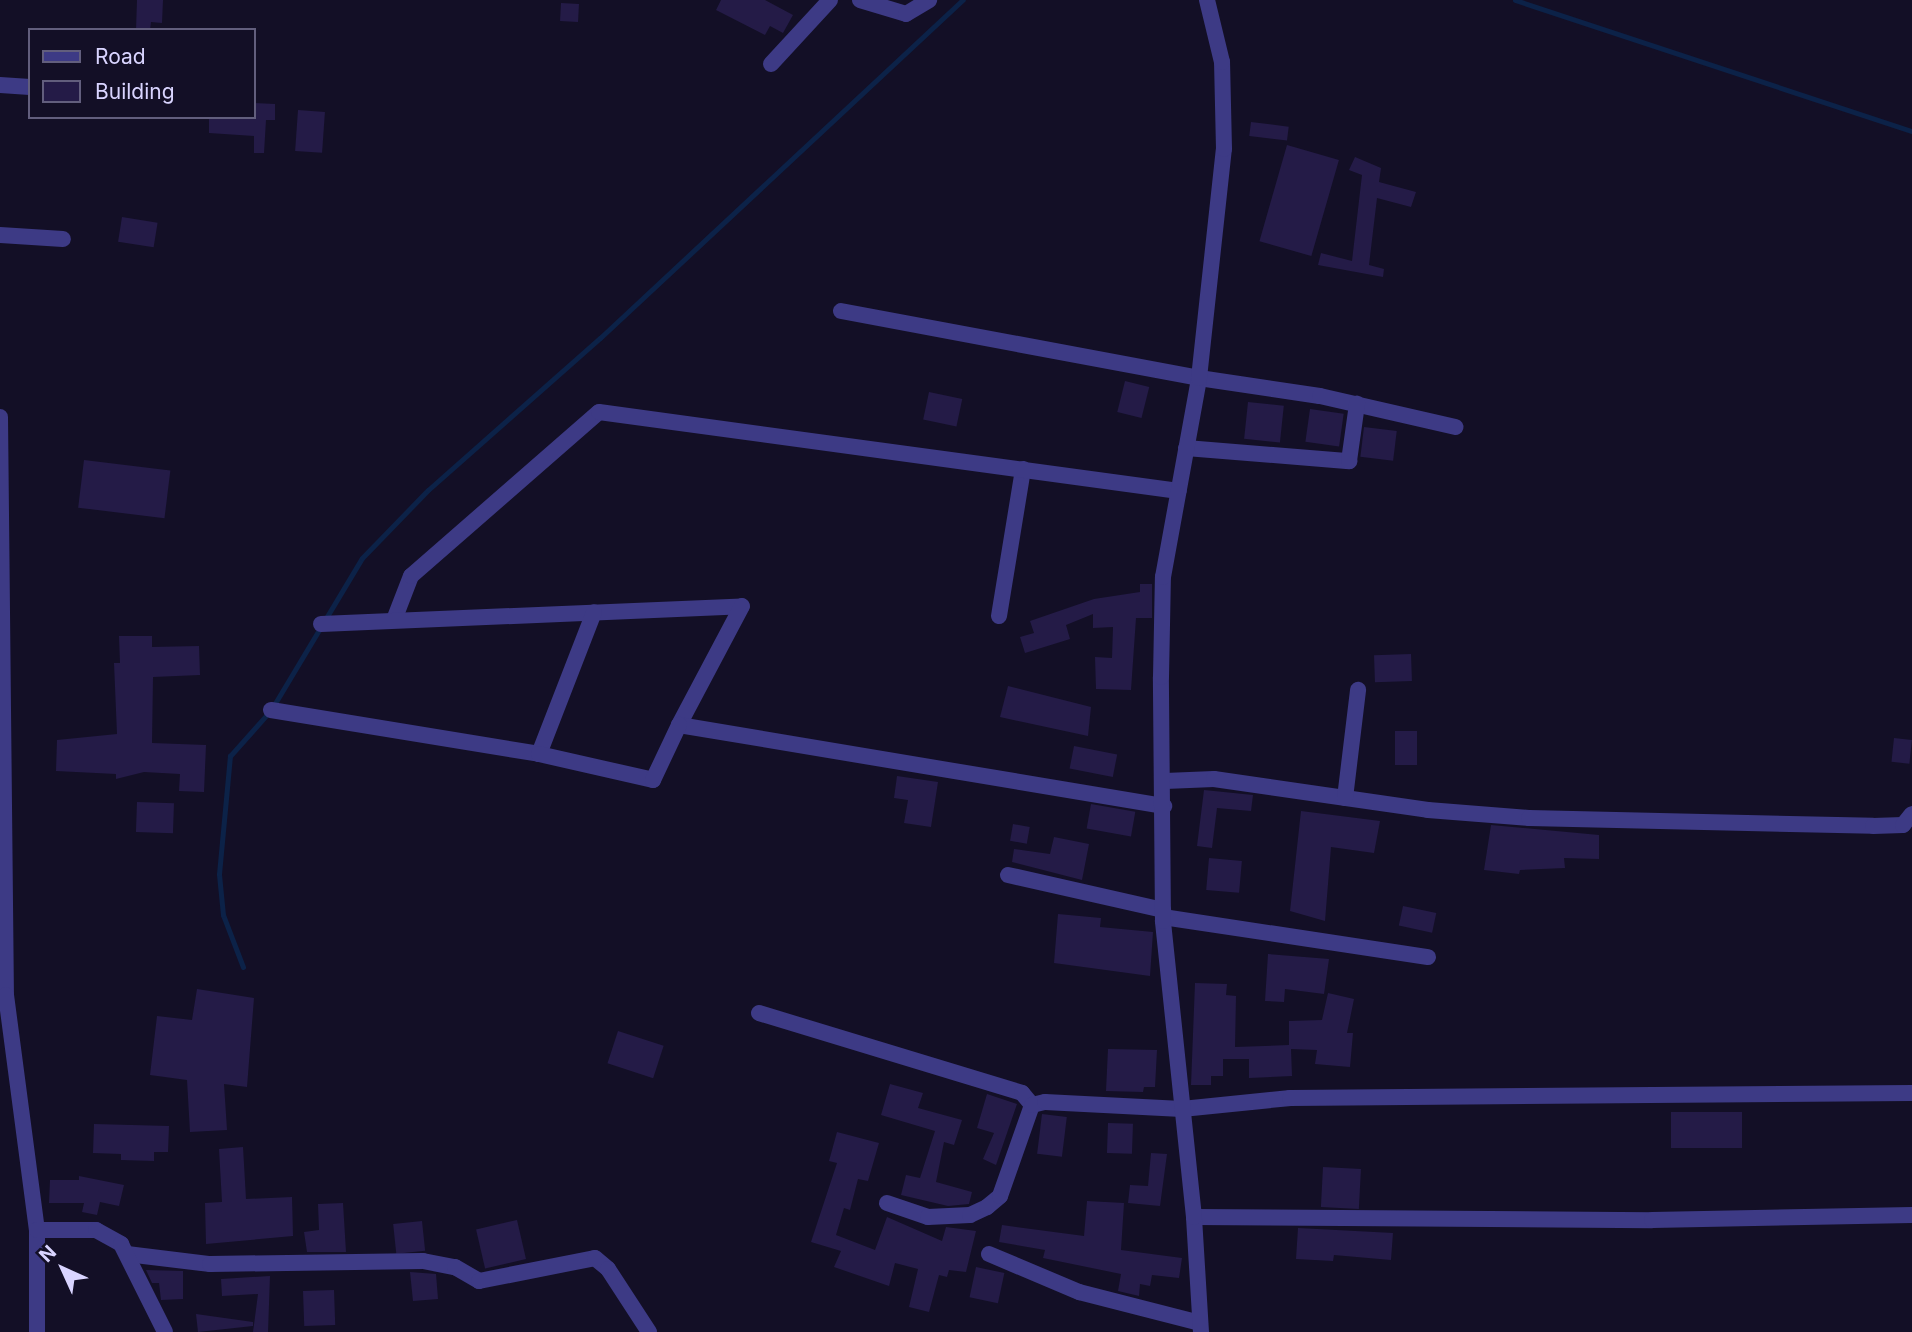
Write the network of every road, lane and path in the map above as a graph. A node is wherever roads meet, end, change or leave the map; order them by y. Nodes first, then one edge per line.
1 (830, 0) edge
2 (860, 0) edge
3 (929, 0) edge
4 (1207, 0) edge
5 (771, 64) dead end
6 (0, 85) edge
7 (28, 87) edge
8 (0, 235) edge
9 (63, 239) dead end
10 (841, 311) dead end
11 (1199, 378) junction
12 (1357, 404) junction
13 (0, 417) edge
14 (1455, 427) dead end
15 (1186, 448) junction
16 (1023, 469) junction
17 (1179, 491) junction
18 (594, 612) junction
19 (999, 616) dead end
20 (394, 620) junction
21 (321, 624) dead end
22 (1358, 690) dead end
23 (271, 710) dead end
24 (679, 725) junction
25 (538, 754) junction
26 (1165, 780) junction
27 (1345, 798) junction
28 (1164, 806) junction
29 (1912, 814) edge
30 (1009, 876) dead end
31 (1163, 913) junction
32 (1428, 957) dead end
33 (759, 1013) dead end
34 (1912, 1093) edge
35 (1032, 1105) junction
36 (1182, 1109) junction
37 (887, 1203) dead end
38 (1912, 1215) edge
39 (1194, 1217) junction
40 (37, 1230) junction
41 (127, 1254) junction
42 (989, 1254) dead end
43 (1200, 1327) edge
44 (37, 1332) edge
45 (165, 1332) edge
46 (649, 1332) edge

1 - 5 street
2 - 3 street
4 - 11 street
6 - 7 street
8 - 9 street
10 - 11 street
11 - 12 street
11 - 15 street
12 - 14 street
12 - 15 street
13 - 40 street
15 - 17 street
16 - 17 street
16 - 19 street
16 - 20 street
17 - 26 street
18 - 20 street
18 - 24 street
18 - 25 street
20 - 21 street
22 - 27 street
23 - 25 street
24 - 25 street
24 - 28 street
26 - 27 street
26 - 28 street
27 - 29 street
28 - 31 street
30 - 31 street
31 - 32 street
31 - 36 street
33 - 35 street
34 - 36 street
35 - 36 street
35 - 37 street
36 - 39 street
38 - 39 street
39 - 43 street
40 - 41 street
40 - 44 street
41 - 45 street
41 - 46 street
42 - 43 street

